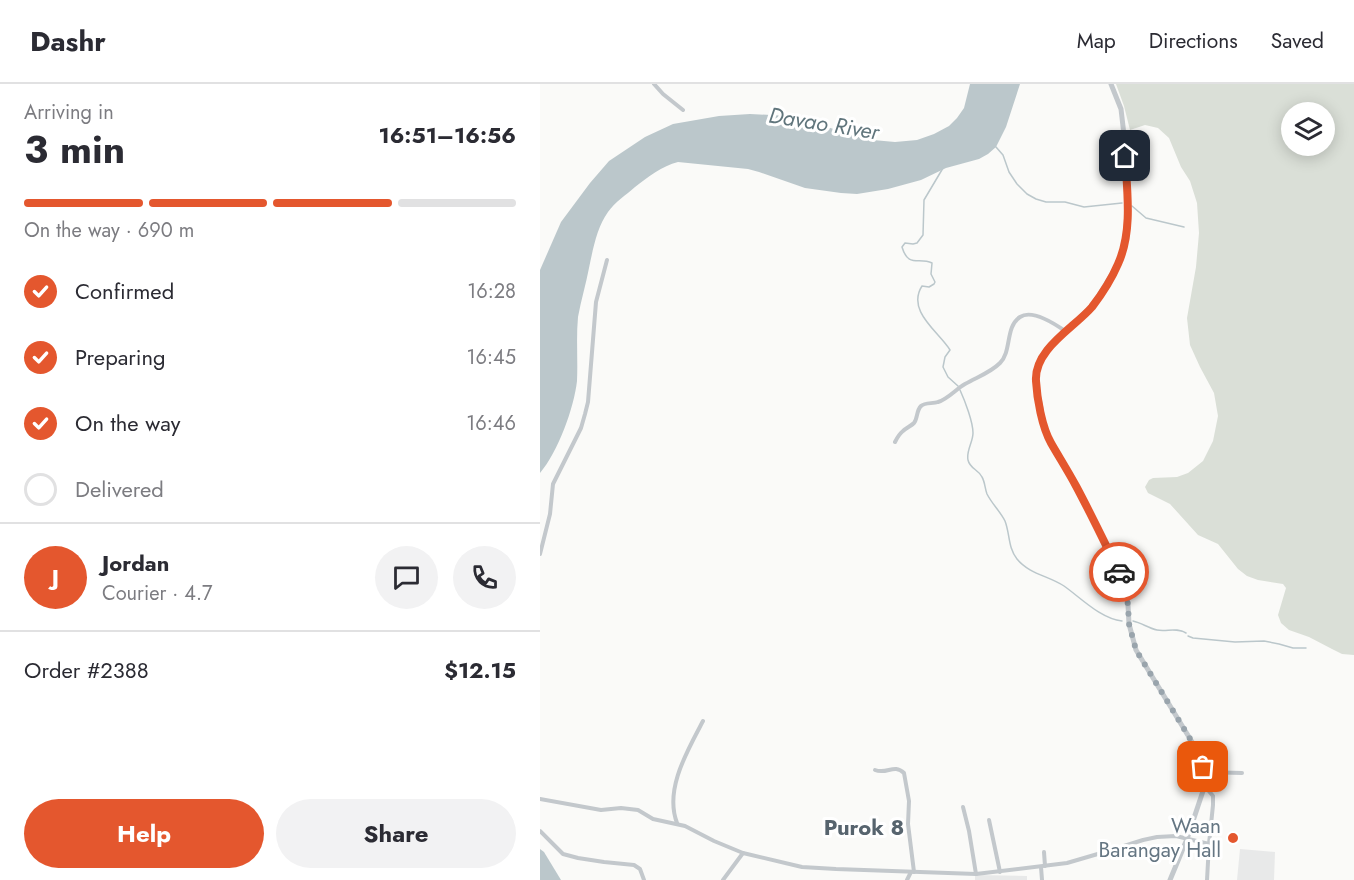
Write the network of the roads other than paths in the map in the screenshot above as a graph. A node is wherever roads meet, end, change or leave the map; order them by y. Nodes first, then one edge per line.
1 (654, 84) edge
2 (1112, 84) edge
3 (683, 110) dead end
4 (607, 260) dead end
5 (1065, 331) junction
6 (895, 442) dead end
7 (540, 554) edge
8 (703, 721) dead end
9 (875, 770) dead end
10 (1203, 772) junction
11 (1242, 772) dead end
12 (1204, 788) junction
13 (540, 800) edge
14 (963, 807) dead end
15 (989, 820) dead end
16 (678, 824) junction
17 (540, 831) edge
18 (1187, 839) junction
19 (1209, 844) junction
20 (1044, 852) dead end
21 (743, 854) junction
22 (1043, 866) junction
23 (913, 872) junction
24 (1000, 872) junction
25 (975, 874) junction
26 (644, 880) edge
27 (723, 880) edge
28 (907, 880) edge
29 (1042, 880) edge
30 (1170, 880) edge
31 (1207, 880) edge

1 - 3 street
2 - 5 street
4 - 7 street
5 - 6 street
5 - 10 street
8 - 16 street
9 - 23 street
10 - 11 street
10 - 12 street
12 - 18 street
12 - 19 street
13 - 16 street
14 - 25 street
15 - 24 street
16 - 21 street
17 - 26 street
18 - 19 street
18 - 22 street
18 - 30 street
19 - 31 street
20 - 22 street
21 - 23 street
21 - 27 street
22 - 24 street
22 - 29 street
23 - 25 street
23 - 28 street
24 - 25 street

